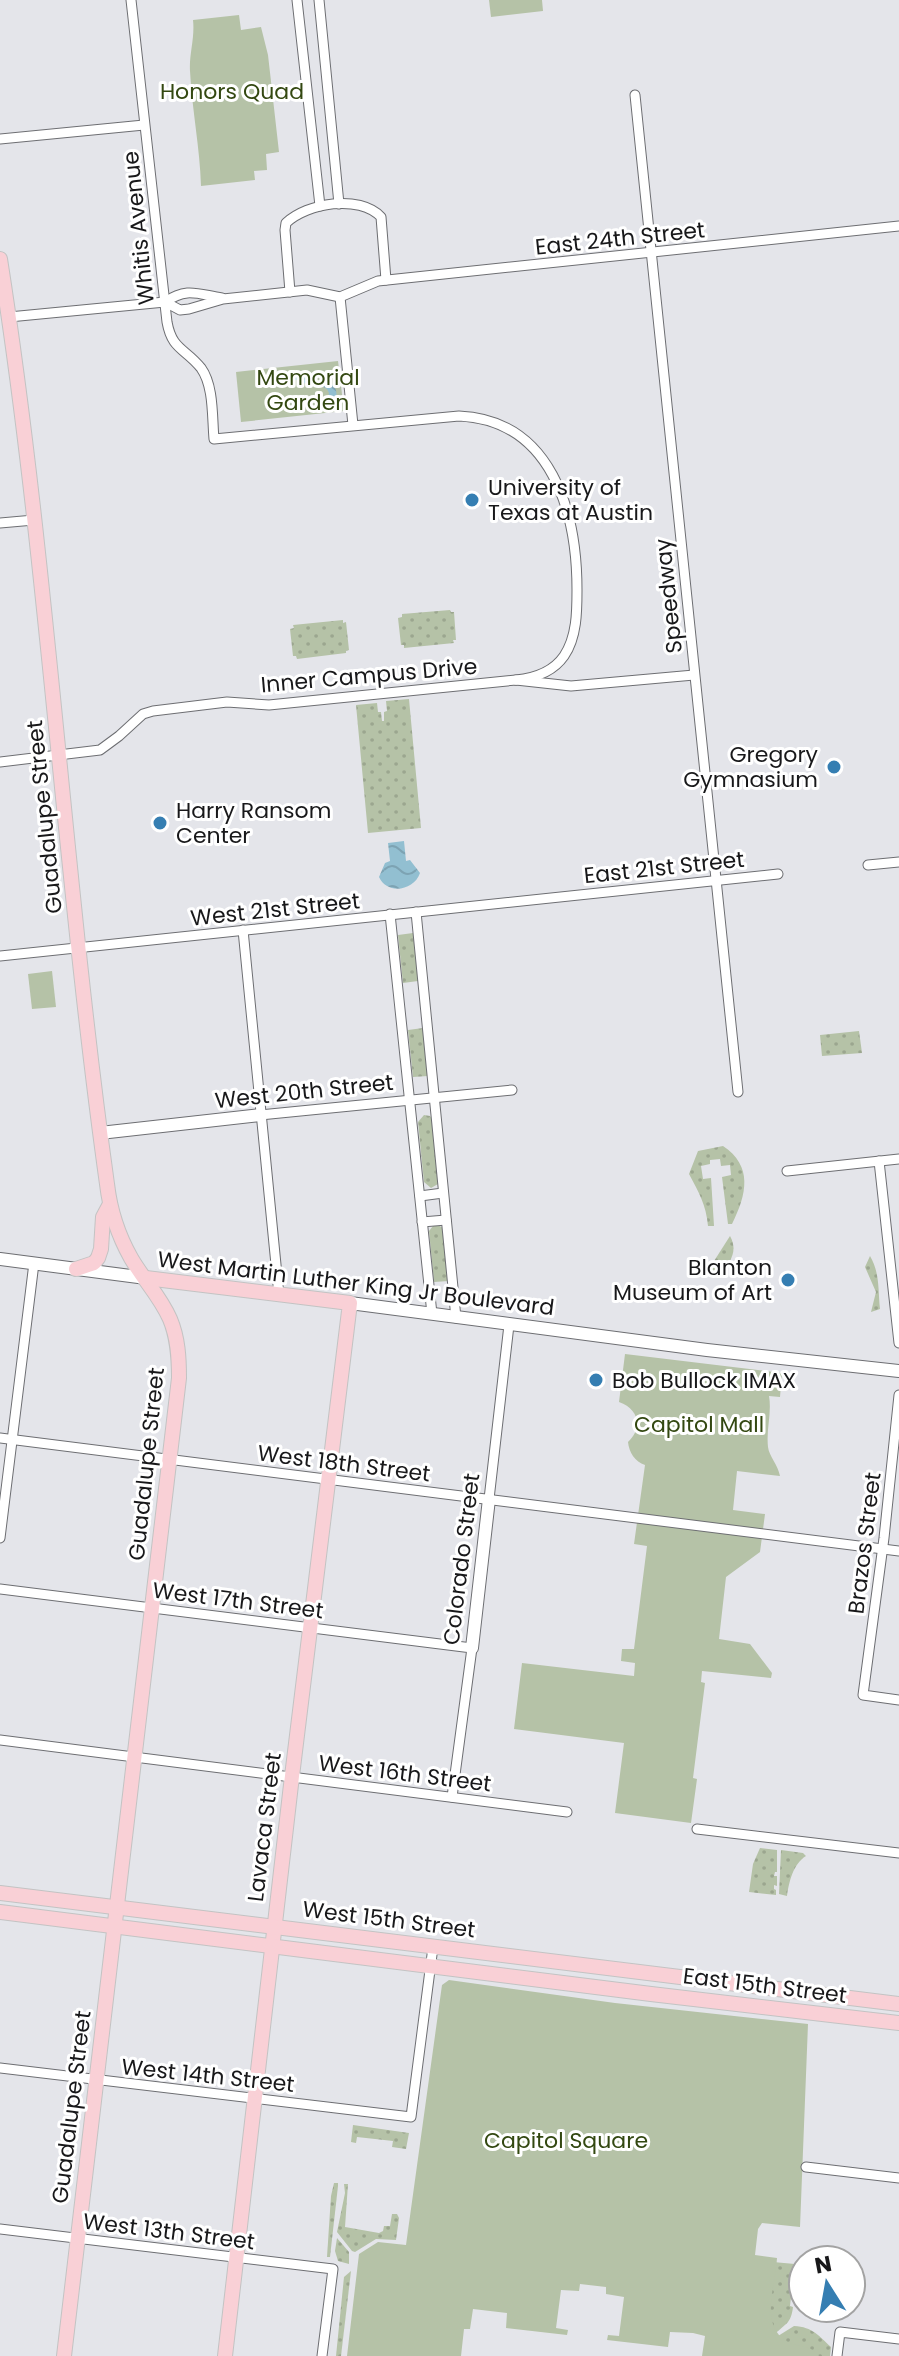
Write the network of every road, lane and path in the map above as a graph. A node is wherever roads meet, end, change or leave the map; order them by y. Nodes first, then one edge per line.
1 (131, 0) edge
2 (297, 0) edge
3 (319, 0) edge
4 (321, 23) junction
5 (299, 26) junction
6 (635, 95) dead end
7 (329, 103) junction
8 (308, 105) junction
9 (144, 125) junction
10 (0, 139) edge
11 (339, 204) junction
12 (320, 206) junction
13 (899, 226) edge
14 (651, 254) junction
15 (0, 259) edge
16 (386, 280) junction
17 (290, 292) junction
18 (344, 296) junction
19 (223, 299) junction
20 (165, 302) junction
21 (5, 318) edge
22 (353, 425) junction
23 (34, 520) junction
24 (0, 523) edge
25 (694, 675) junction
26 (516, 680) junction
27 (60, 755) junction
28 (0, 762) edge
29 (899, 862) edge
30 (868, 865) dead end
31 (778, 874) dead end
32 (715, 879) junction
33 (553, 897) joint
34 (416, 912) junction
35 (390, 914) junction
36 (243, 930) junction
37 (79, 948) junction
38 (0, 956) edge
39 (512, 1090) dead end
40 (738, 1092) dead end
41 (436, 1098) junction
42 (409, 1100) junction
43 (260, 1115) junction
44 (100, 1133) junction
45 (899, 1159) edge
46 (879, 1161) junction
47 (787, 1171) dead end
48 (443, 1193) junction
49 (420, 1196) junction
50 (110, 1204) junction
51 (446, 1220) junction
52 (422, 1222) junction
53 (0, 1259) edge
54 (34, 1263) junction
55 (76, 1269) junction
56 (146, 1278) junction
57 (279, 1295) junction
58 (350, 1303) junction
59 (432, 1314) junction
60 (456, 1318) junction
61 (509, 1325) junction
62 (899, 1343) edge
63 (899, 1371) edge
64 (899, 1395) edge
65 (0, 1438) edge
66 (12, 1439) junction
67 (170, 1459) junction
68 (329, 1479) junction
69 (489, 1499) junction
70 (0, 1538) edge
71 (882, 1549) junction
72 (899, 1551) edge
73 (0, 1589) edge
74 (153, 1608) junction
75 (310, 1627) junction
76 (472, 1648) junction
77 (899, 1700) edge
78 (0, 1740) edge
79 (135, 1757) junction
80 (292, 1776) junction
81 (452, 1797) junction
82 (567, 1812) dead end
83 (697, 1829) dead end
84 (899, 1853) edge
85 (0, 1893) edge
86 (117, 1907) junction
87 (0, 1912) edge
88 (115, 1926) junction
89 (275, 1928) junction
90 (273, 1946) junction
91 (433, 1947) junction
92 (431, 1966) junction
93 (629, 1971) junction
94 (627, 1991) junction
95 (826, 1996) junction
96 (899, 2004) edge
97 (824, 2014) junction
98 (899, 2023) edge
99 (0, 2068) edge
100 (97, 2080) junction
101 (255, 2099) junction
102 (806, 2167) dead end
103 (899, 2178) edge
104 (0, 2229) edge
105 (78, 2238) junction
106 (236, 2257) junction
107 (899, 2339) edge
108 (64, 2356) edge
109 (225, 2356) edge
110 (322, 2356) edge
111 (837, 2356) edge

1 - 9 street, Whitis Avenue
2 - 5 street
3 - 4 street
4 - 5 street
4 - 7 street
5 - 8 street
6 - 14 street, Speedway
7 - 8 street
7 - 11 street
8 - 12 street
9 - 10 street
9 - 20 street, Whitis Avenue
11 - 12 street
11 - 16 street
12 - 17 street
13 - 14 street, East 24th Street
14 - 16 street, East 24th Street
14 - 25 street, Speedway
15 - 21 main road, Guadalupe Street
16 - 18 street, East 24th Street
17 - 18 street
17 - 19 street
18 - 22 street
19 - 20 street
19 - 20 street
20 - 21 street
20 - 22 street, Whitis Avenue
21 - 23 main road, Guadalupe Street
22 - 26 street
23 - 24 street
23 - 27 main road, Guadalupe Street
25 - 26 street, Inner Campus Drive
25 - 32 street, Speedway
26 - 27 street, Inner Campus Drive
27 - 28 street, Inner Campus Drive
27 - 37 main road, Guadalupe Street
29 - 30 street
31 - 32 street, East 21st Street
32 - 33 street, East 21st Street
32 - 40 street, Speedway
33 - 34 street, West 21st Street
34 - 35 street, West 21st Street
34 - 41 street
35 - 36 street, West 21st Street
35 - 42 street
36 - 37 street, West 21st Street
36 - 43 street
37 - 38 street, West 21st Street
37 - 44 main road, Guadalupe Street
39 - 41 street, West 20th Street
41 - 42 street, West 20th Street
41 - 48 street
42 - 43 street, West 20th Street
42 - 49 street
43 - 44 main road, West 20th Street
43 - 57 street
44 - 50 main road, Guadalupe Street
45 - 46 street
46 - 47 street
46 - 62 street
48 - 49 street
48 - 51 street
49 - 52 street
50 - 55 main road
50 - 56 main road, Guadalupe Street
51 - 52 street
51 - 60 street
52 - 59 street
53 - 54 main road, West Martin Luther King Jr Boulevard
54 - 55 main road, West Martin Luther King Jr Boulevard
54 - 66 street
55 - 56 main road, West Martin Luther King Jr Boulevard
56 - 57 main road, West Martin Luther King Jr Boulevard
56 - 67 main road, Guadalupe Street
57 - 58 main road, West Martin Luther King Jr Boulevard
58 - 59 main road, West Martin Luther King Jr Boulevard
58 - 68 main road, Lavaca Street
59 - 60 main road, West Martin Luther King Jr Boulevard
60 - 61 main road, West Martin Luther King Jr Boulevard
61 - 63 main road, West Martin Luther King Jr Boulevard
61 - 69 street, Colorado Street
64 - 71 street, Brazos Street
65 - 66 street, West 18th Street
66 - 67 street, West 18th Street
66 - 70 street
67 - 68 street, West 18th Street
67 - 74 main road, Guadalupe Street
68 - 69 street, West 18th Street
68 - 75 main road, Lavaca Street
69 - 71 street, West 18th Street
69 - 76 main road, Colorado Street
71 - 72 street, West 18th Street
71 - 77 street, Brazos Street
73 - 74 street, West 17th Street
74 - 75 street, West 17th Street
74 - 79 main road, Guadalupe Street
75 - 76 street, West 17th Street
75 - 80 main road, Lavaca Street
76 - 81 street, Colorado Street
78 - 79 street, West 16th Street
79 - 80 street, West 16th Street
79 - 86 main road, Guadalupe Street
80 - 81 street, West 16th Street
80 - 89 main road, Lavaca Street
81 - 82 street, West 16th Street
83 - 84 street
85 - 86 main road, West 15th Street
86 - 88 main road, Guadalupe Street
86 - 89 main road, West 15th Street
87 - 88 main road, West 15th Street
88 - 90 main road, West 15th Street
88 - 100 main road, Guadalupe Street
89 - 90 main road, Lavaca Street
89 - 91 main road, West 15th Street
90 - 92 main road, West 15th Street
90 - 101 main road, Lavaca Street
91 - 92 street
91 - 93 main road, West 15th Street
92 - 94 main road, West 15th Street
92 - 101 street, West 14th Street
93 - 94 main road
93 - 95 main road, East 15th Street
94 - 97 main road, East 15th Street
95 - 96 main road, East 15th Street
95 - 97 street
97 - 98 main road, East 15th Street
99 - 100 street, West 14th Street
100 - 101 street, West 14th Street
100 - 105 main road, Guadalupe Street
101 - 106 main road, Lavaca Street
102 - 103 street
104 - 105 street, West 13th Street
105 - 106 street, West 13th Street
105 - 108 main road, Guadalupe Street
106 - 109 main road, Lavaca Street
106 - 110 street, West 13th Street
107 - 111 street

